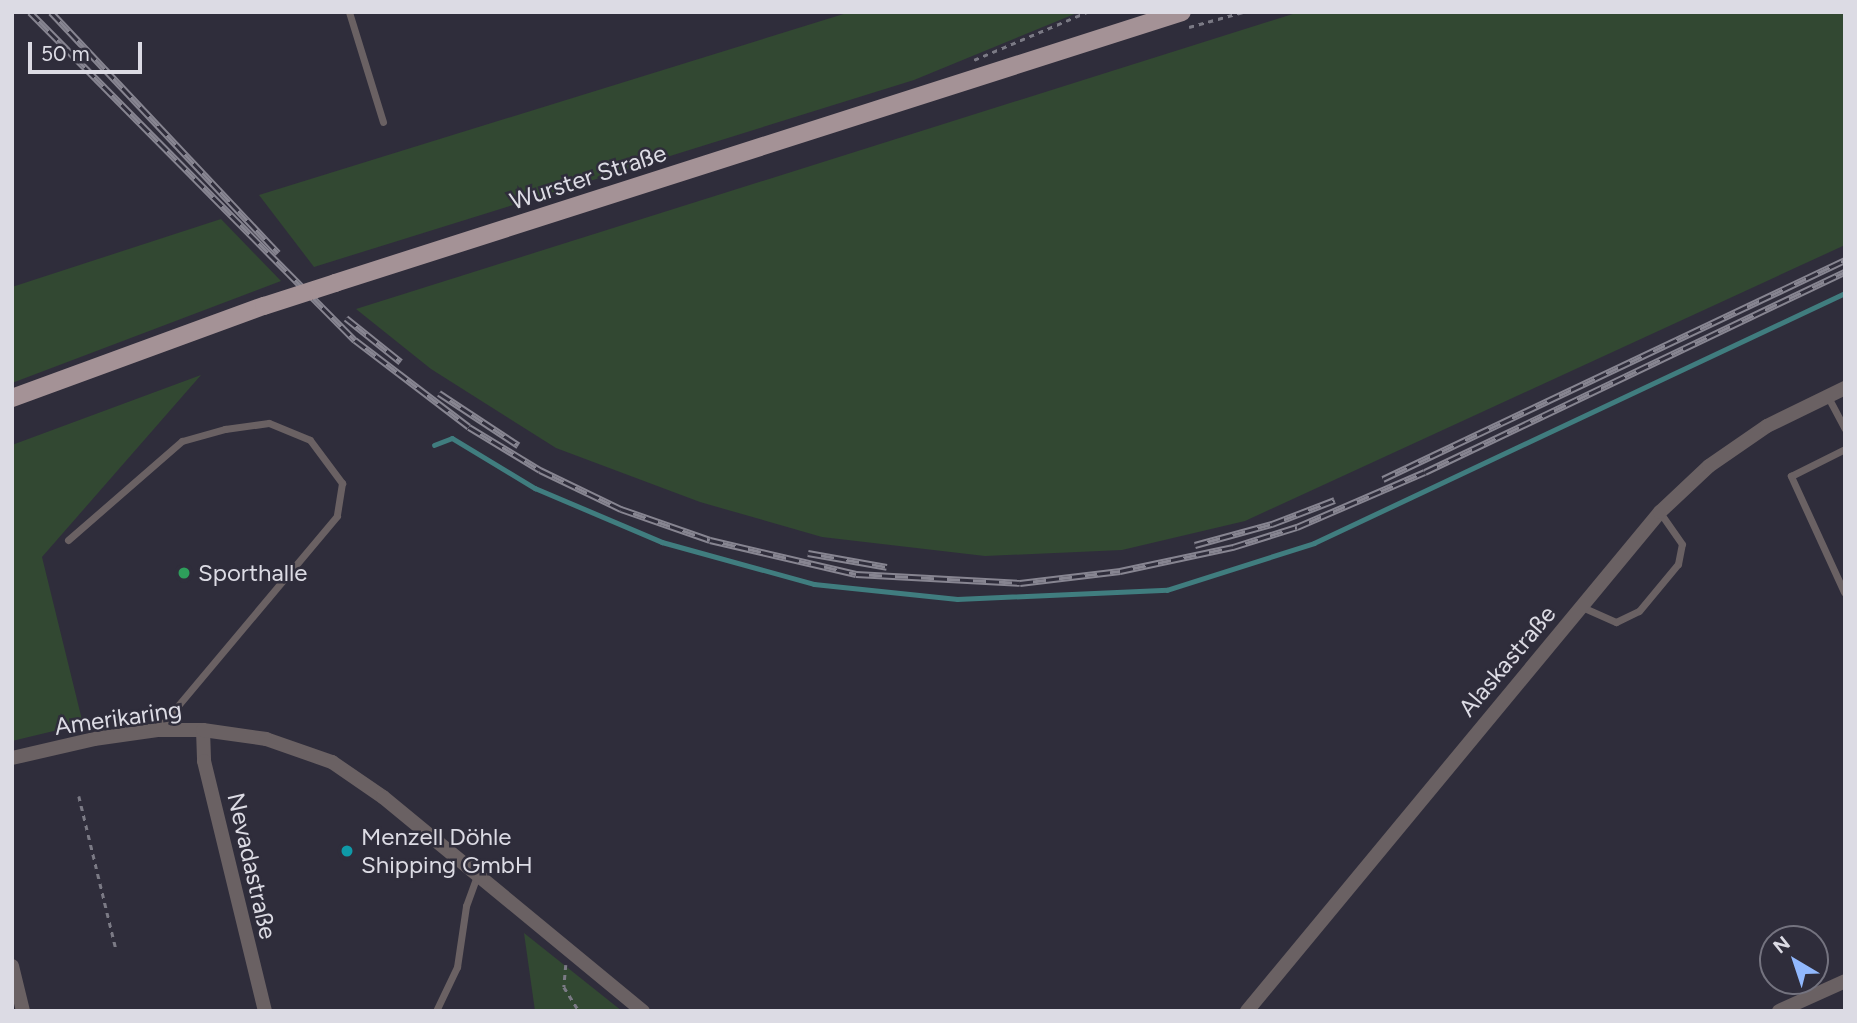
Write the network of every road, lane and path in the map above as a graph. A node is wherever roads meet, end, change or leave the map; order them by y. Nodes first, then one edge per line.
1 (349, 12) edge
2 (1182, 12) edge
3 (1154, 16) edge
4 (383, 122) dead end
5 (1845, 388) edge
6 (1828, 396) junction
7 (12, 398) edge
8 (1845, 429) edge
9 (1845, 449) edge
10 (1660, 512) junction
11 (68, 540) dead end
12 (1844, 592) edge
13 (1581, 607) junction
14 (158, 730) junction
15 (203, 730) junction
16 (12, 758) edge
17 (79, 796) dead end
18 (478, 874) junction
19 (116, 949) dead end
20 (572, 952) junction
21 (12, 966) edge
22 (1845, 981) edge
23 (23, 1011) edge
24 (265, 1011) edge
25 (436, 1011) edge
26 (579, 1011) edge
27 (643, 1011) edge
28 (1247, 1011) edge
29 (1779, 1011) edge

1 - 4 lane
2 - 3 main road, Wurster Straße
3 - 7 main road, Wurster Straße, bridge
5 - 6 street, Alaskastraße
6 - 8 lane
6 - 10 street, Alaskastraße
9 - 12 lane
10 - 13 street, Alaskastraße
10 - 13 lane
11 - 14 lane
13 - 28 street, Alaskastraße
14 - 15 street, Amerikaring
14 - 16 street, Amerikaring
15 - 18 street, Amerikaring
15 - 24 street, Nevadastraße
17 - 19 path
18 - 20 street, Amerikaring
18 - 25 lane
20 - 26 path
20 - 27 street, Amerikaring
21 - 23 street
22 - 29 street

